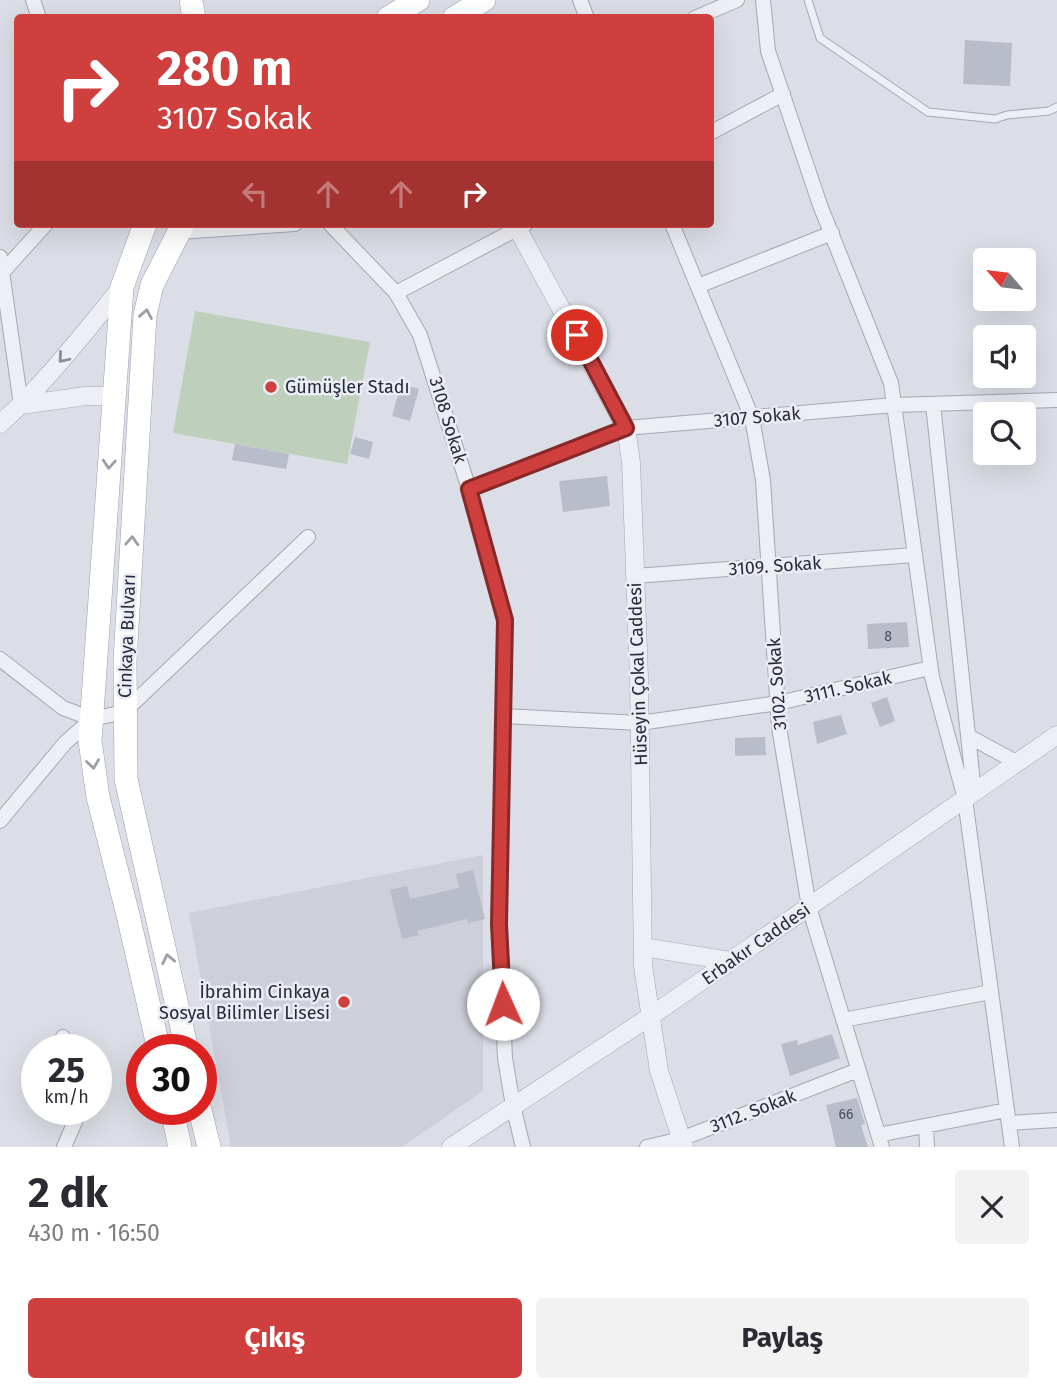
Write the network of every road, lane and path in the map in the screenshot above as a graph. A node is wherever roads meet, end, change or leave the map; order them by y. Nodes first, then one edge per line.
1 (484, 0) edge
2 (737, 0) edge
3 (763, 0) edge
4 (808, 0) edge
5 (461, 14) edge
6 (704, 14) edge
7 (783, 94) junction
8 (1057, 107) edge
9 (714, 131) edge
10 (42, 228) edge
11 (144, 228) edge
12 (181, 228) edge
13 (334, 228) edge
14 (515, 228) edge
15 (522, 228) edge
16 (674, 228) edge
17 (832, 233) junction
18 (0, 257) edge
19 (1, 274) edge
20 (122, 286) junction
21 (698, 286) junction
22 (396, 293) junction
23 (114, 396) junction
24 (1057, 400) edge
25 (933, 404) junction
26 (21, 405) junction
27 (894, 405) junction
28 (752, 418) junction
29 (0, 424) edge
30 (626, 428) junction
31 (469, 489) junction
32 (308, 537) dead end
33 (914, 555) junction
34 (769, 566) junction
35 (635, 576) junction
36 (0, 659) edge
37 (930, 668) junction
38 (778, 703) junction
39 (124, 712) junction
40 (503, 716) junction
41 (92, 719) junction
42 (640, 723) junction
43 (968, 736) junction
44 (1057, 736) edge
45 (1018, 763) junction
46 (970, 796) junction
47 (0, 821) edge
48 (809, 907) junction
49 (643, 947) junction
50 (730, 961) junction
51 (991, 992) junction
52 (651, 1016) junction
53 (843, 1020) junction
54 (155, 1034) edge
55 (183, 1034) edge
56 (858, 1070) junction
57 (513, 1106) junction
58 (1008, 1117) junction
59 (1057, 1119) edge
60 (74, 1125) edge
61 (175, 1125) edge
62 (204, 1125) edge
63 (926, 1126) junction
64 (880, 1141) edge
65 (682, 1143) edge
66 (64, 1147) edge
67 (180, 1147) edge
68 (209, 1147) edge
69 (451, 1147) edge
70 (523, 1147) edge
71 (647, 1147) edge
72 (927, 1147) edge
73 (1012, 1147) edge

1 - 5 main road
2 - 6 street
3 - 7 street
4 - 8 lane
7 - 9 street
7 - 17 street
10 - 19 street
11 - 20 main road, Cinkaya Bulvarı
39 -> 12 main road, Cinkaya Bulvarı
13 - 22 street, 3108 Sokak
14 - 22 street
15 - 30 street, Hüseyin Çokal Caddesi
16 - 21 street, 3102. Sokak
17 - 21 street
17 - 27 street
18 - 19 street
19 - 26 street
20 - 23 main road, Cinkaya Bulvarı
20 -> 26 street
21 - 28 street, 3102. Sokak
22 - 31 street, 3108 Sokak
23 - 26 street
23 -> 41 main road, Cinkaya Bulvarı
24 - 25 street, 3107 Sokak
25 - 27 street, 3107 Sokak
25 - 43 street
26 - 29 street
27 - 28 street, 3107 Sokak
27 - 33 street
28 - 30 street, 3107 Sokak
28 - 34 street, 3102. Sokak
30 - 31 street, 3107 Sokak
30 - 35 street, Hüseyin Çokal Caddesi
31 - 40 street, 3108 Sokak
32 - 39 street
33 - 34 street, 3109. Sokak
33 - 37 street
34 - 35 street, 3109. Sokak
34 - 38 street, 3102. Sokak
35 - 42 street, Hüseyin Çokal Caddesi
36 - 41 street
37 - 38 street, 3111. Sokak
37 - 46 street
38 - 42 street, 3111. Sokak
38 - 48 street, 3102. Sokak
39 - 41 street
55 -> 39 main road, Cinkaya Bulvarı
40 - 42 street, 3111. Sokak
40 - 57 street, 3108 Sokak
41 - 47 street
41 -> 54 main road, Cinkaya Bulvarı
42 - 49 street, Hüseyin Çokal Caddesi
43 - 45 street
43 - 46 street
44 - 45 street, Erbakır Caddesi
45 - 46 street, Erbakır Caddesi
46 - 48 street, Erbakır Caddesi
46 - 51 street
48 - 50 street, Erbakır Caddesi
48 - 53 street, 3102. Sokak
49 - 50 street
49 - 52 street, Hüseyin Çokal Caddesi
50 - 52 street, Erbakır Caddesi
51 - 53 street
51 - 58 street
52 - 57 street, Erbakır Caddesi
52 - 65 street, Hüseyin Çokal Caddesi
53 - 56 street, 3102. Sokak
56 - 64 street, 3102. Sokak
56 - 65 street, 3112. Sokak
57 - 69 street, Erbakır Caddesi
57 - 70 street, 3108 Sokak
58 - 59 street
58 - 63 street
58 - 73 street
60 - 66 street
61 - 67 main road
62 - 68 main road
63 - 64 street
63 - 72 street
65 - 71 street, 3112. Sokak

